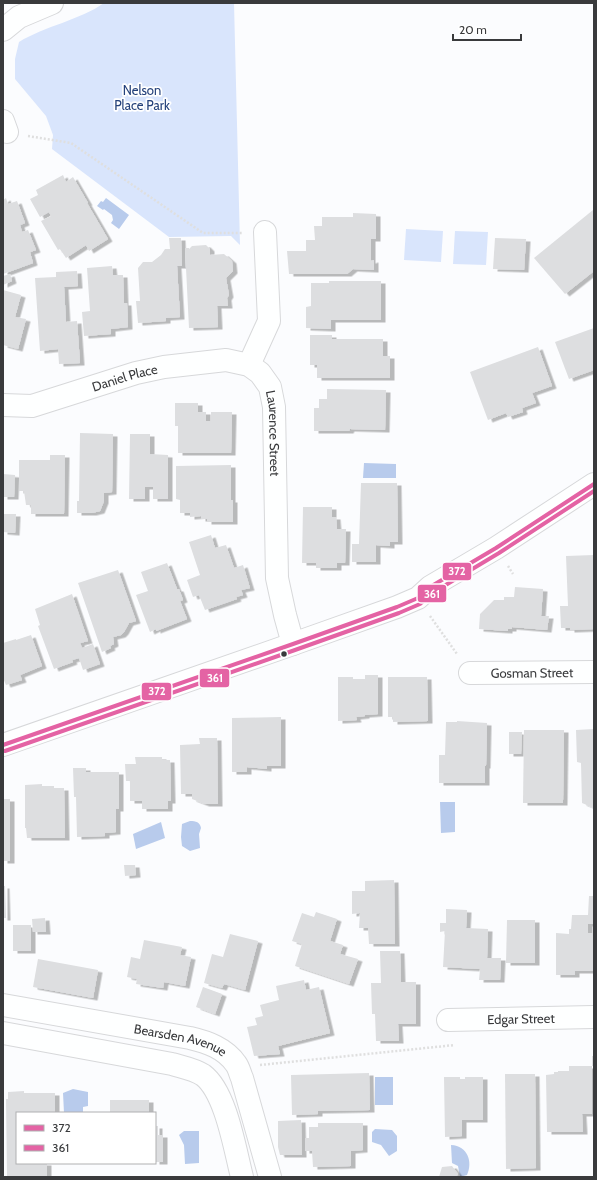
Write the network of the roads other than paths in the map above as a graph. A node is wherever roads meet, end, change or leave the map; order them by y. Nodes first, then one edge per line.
1 (52, 3) edge
2 (3, 30) edge
3 (265, 232) road end
4 (249, 365) junction
5 (3, 405) edge
6 (594, 484) edge
7 (293, 644) junction
8 (594, 672) edge
9 (470, 673) road end
10 (3, 745) edge
11 (3, 1005) edge
12 (594, 1017) edge
13 (448, 1020) dead end
14 (3, 1033) edge
15 (242, 1177) edge
16 (270, 1177) edge

1 - 2 street
3 - 4 street
4 - 5 street, Daniel Place
4 - 7 street, Laurence Street
6 - 7 street
7 - 10 street
8 - 9 street, Gosman Street
11 - 16 street, Bearsden Avenue
12 - 13 street, Edgar Street
14 - 15 street, Bearsden Avenue

